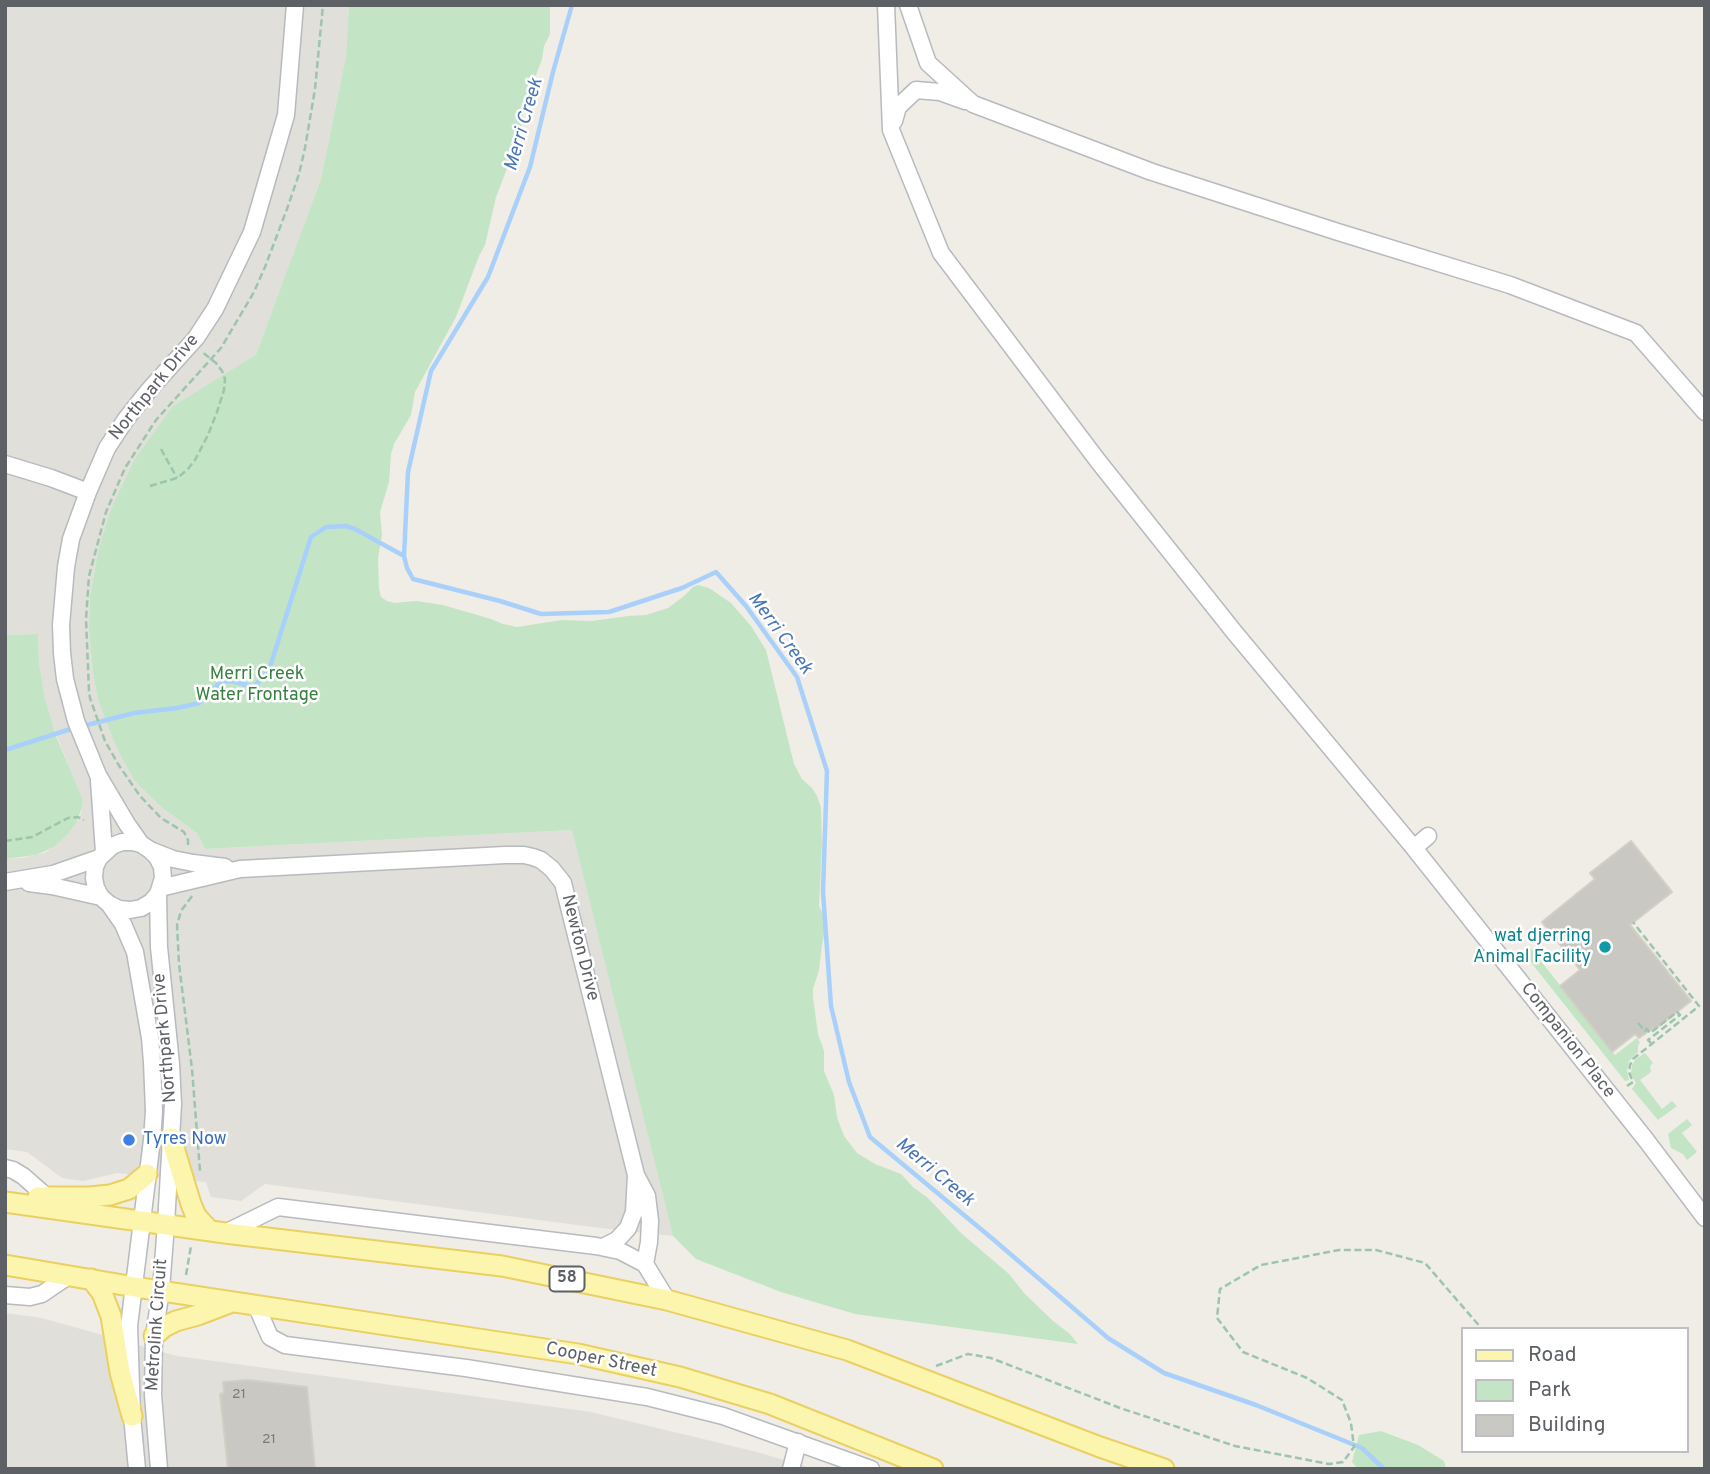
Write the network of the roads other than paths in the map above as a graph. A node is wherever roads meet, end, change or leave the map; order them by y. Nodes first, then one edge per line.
1 (295, 5) edge
2 (886, 5) edge
3 (908, 5) edge
4 (973, 104) junction
5 (891, 130) junction
6 (1705, 412) edge
7 (5, 464) edge
8 (88, 492) junction
9 (98, 775) junction
10 (1429, 836) dead end
11 (146, 847) junction
12 (1414, 848) junction
13 (102, 855) junction
14 (240, 869) junction
15 (9, 882) edge
16 (159, 891) junction
17 (105, 901) junction
18 (171, 1138) junction
19 (5, 1168) edge
20 (147, 1174) junction
21 (636, 1175) junction
22 (47, 1197) junction
23 (5, 1200) edge
24 (1705, 1218) edge
25 (141, 1221) junction
26 (166, 1224) junction
27 (217, 1232) junction
28 (603, 1247) junction
29 (645, 1264) junction
30 (5, 1265) edge
31 (70, 1275) junction
32 (92, 1279) junction
33 (135, 1287) junction
34 (161, 1290) junction
35 (5, 1295) edge
36 (667, 1300) junction
37 (233, 1302) junction
38 (256, 1305) junction
39 (154, 1336) junction
40 (132, 1416) junction
41 (798, 1442) junction
42 (137, 1469) edge
43 (159, 1469) edge
44 (791, 1469) edge
45 (871, 1469) edge
46 (933, 1469) edge
47 (1164, 1469) edge

1 - 8 street, Northpark Drive
2 - 5 street, Companion Place
3 - 4 street
4 - 5 street
4 - 6 street
5 - 12 street, Companion Place
7 - 8 street
8 - 9 street, Northpark Drive
9 - 11 street, Northpark Drive
9 - 13 street, Northpark Drive
10 - 12 street
11 - 13 street
11 - 14 street, Newton Drive
11 - 16 street
12 - 24 street, Companion Place
13 - 15 street
13 - 17 street
14 - 16 street, Newton Drive
14 - 21 street, Newton Drive
15 - 17 street
16 - 17 street
16 - 18 street, Northpark Drive
17 - 20 street, Northpark Drive
18 - 26 street, Northpark Drive
18 - 27 main road
19 - 22 street
20 - 22 main road
20 - 25 street, Northpark Drive
21 - 28 street, Newton Drive
21 - 29 street, Newton Drive
22 - 23 main road
23 - 25 main road, 58
25 - 26 main road, 58
25 - 33 street, Northpark Drive
26 - 27 main road, 58
26 - 34 street, Metrolink Circuit
27 - 28 street
27 - 36 main road, 58
28 - 29 street
29 - 36 street
30 - 31 main road, Cooper Street
31 - 32 main road, Cooper Street
31 - 35 street
32 - 33 main road, Cooper Street
32 - 40 main road
33 - 34 main road, Cooper Street
33 - 40 street, Metrolink Circuit
34 - 37 main road, Cooper Street
34 - 39 street, Metrolink Circuit
36 - 47 main road, 58
37 - 38 main road, Cooper Street
37 - 39 main road
38 - 41 street, Cooper Street
38 - 46 main road, Cooper Street
39 - 43 street, Metrolink Circuit
40 - 42 street, Metrolink Circuit
41 - 44 street
41 - 45 street, Cooper Street

